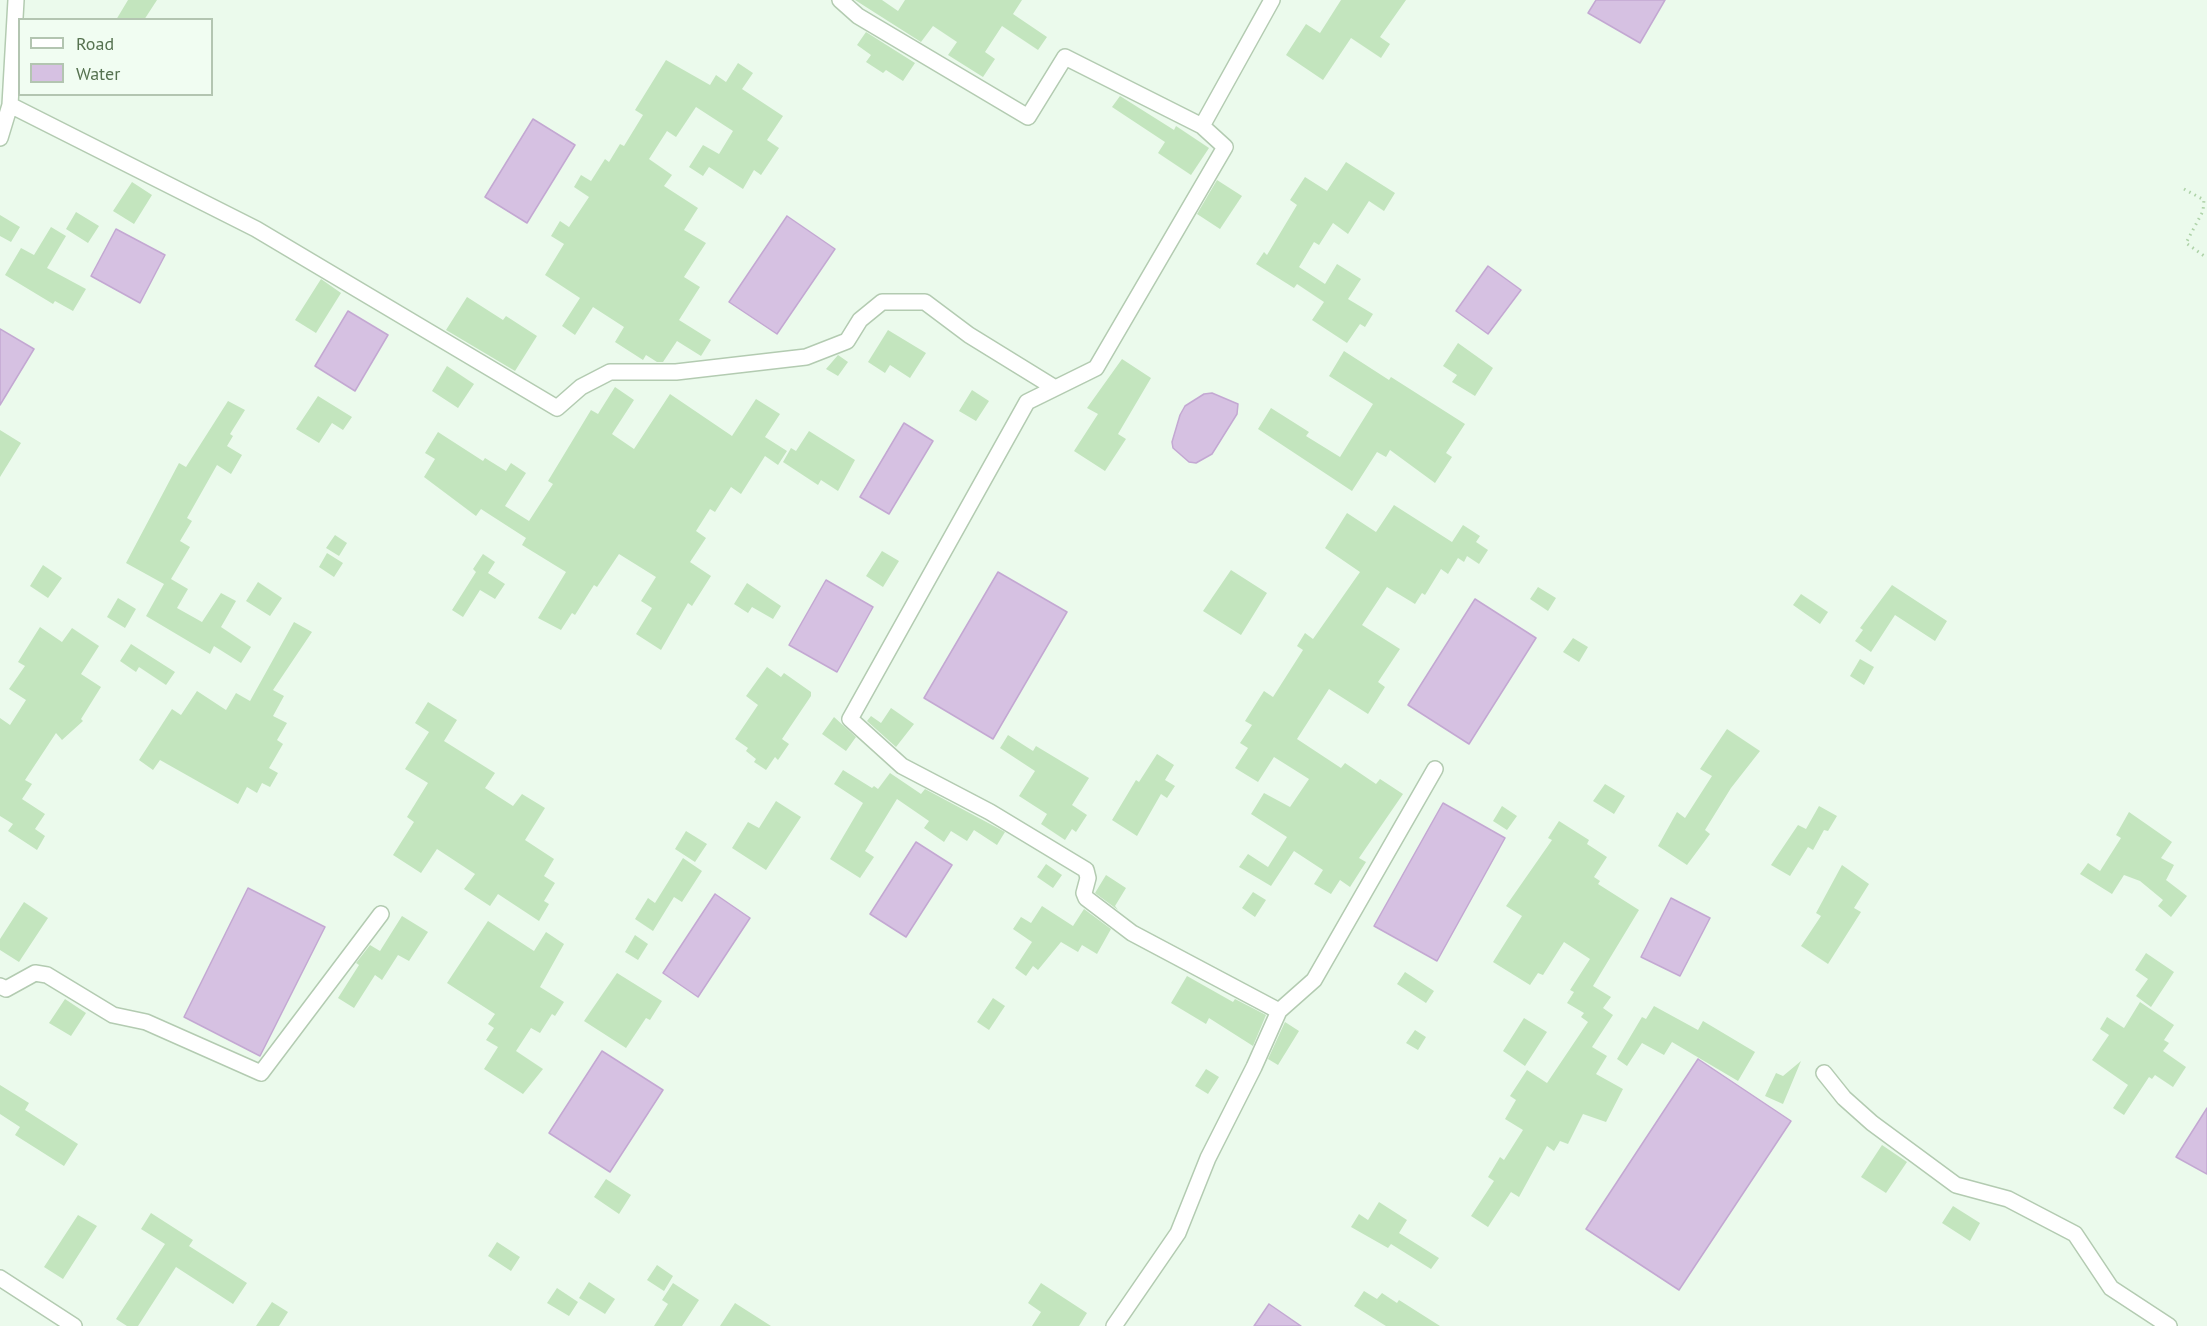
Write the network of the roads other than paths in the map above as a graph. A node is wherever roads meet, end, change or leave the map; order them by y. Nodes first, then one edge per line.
1 (16, 0) edge
2 (840, 0) edge
3 (1272, 0) edge
4 (10, 105) junction
5 (1202, 126) junction
6 (0, 138) edge
7 (1054, 388) junction
8 (1435, 769) dead end
9 (381, 914) dead end
10 (0, 986) edge
11 (1279, 1011) junction
12 (1824, 1073) dead end
13 (0, 1278) edge
14 (74, 1326) edge
15 (1114, 1326) edge
16 (2169, 1326) edge

1 - 4 street
2 - 5 street
3 - 5 street
4 - 6 street
4 - 7 street
5 - 7 street
7 - 11 street
8 - 11 street
9 - 10 street
11 - 15 street
12 - 16 street
13 - 14 street

